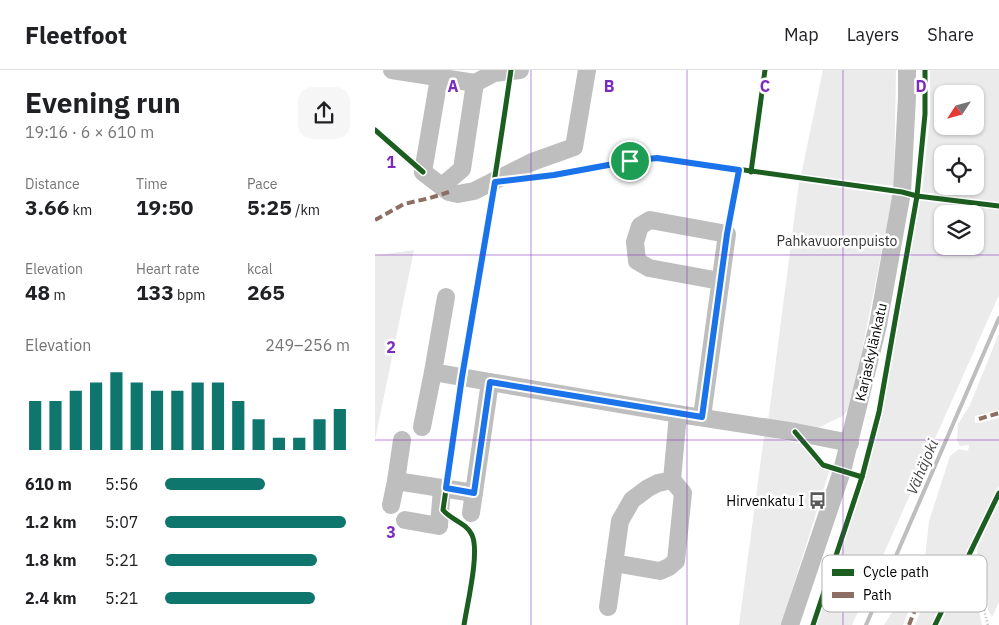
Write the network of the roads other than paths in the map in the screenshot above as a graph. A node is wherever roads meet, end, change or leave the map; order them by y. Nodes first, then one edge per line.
1 (397, 70) edge
2 (520, 70) edge
3 (587, 70) edge
4 (907, 70) edge
5 (436, 75) edge
6 (475, 83) junction
7 (442, 186) junction
8 (720, 281) junction
9 (446, 297) dead end
10 (433, 372) junction
11 (490, 382) junction
12 (677, 414) junction
13 (702, 417) junction
14 (422, 427) dead end
15 (401, 440) dead end
16 (850, 443) junction
17 (673, 480) junction
18 (396, 481) junction
19 (443, 488) junction
20 (474, 493) junction
21 (391, 505) dead end
22 (471, 513) dead end
23 (405, 520) dead end
24 (614, 564) junction
25 (608, 607) dead end
26 (790, 625) edge

1 - 5 street
2 - 6 street
3 - 7 street
4 - 16 street, Karjaskylänkatu
5 - 6 street
5 - 7 street
6 - 7 street
8 - 8 street
8 - 13 street
9 - 10 street
10 - 11 street
10 - 14 street
11 - 12 street
11 - 20 street
12 - 13 street
12 - 17 street
13 - 16 street
15 - 18 street
16 - 26 street, Karjaskylänkatu
17 - 24 street
17 - 24 street
18 - 19 street
18 - 21 street
19 - 20 street
19 - 23 street
20 - 22 street
24 - 25 street

